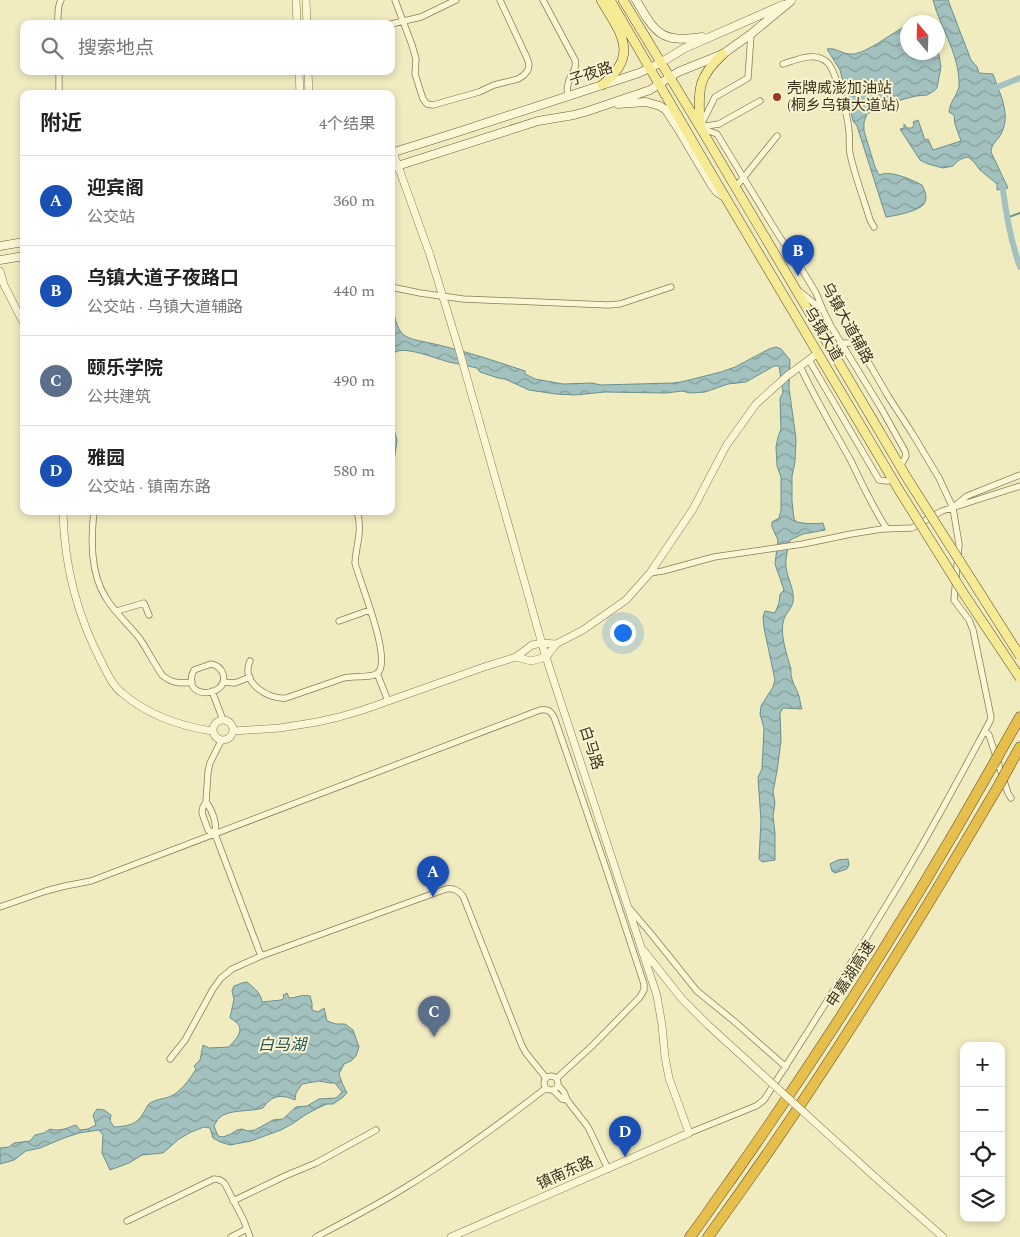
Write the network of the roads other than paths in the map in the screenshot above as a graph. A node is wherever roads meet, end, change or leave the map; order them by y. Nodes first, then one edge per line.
1 (61, 0) edge
2 (296, 0) edge
3 (306, 0) edge
4 (395, 0) edge
5 (456, 0) edge
6 (500, 0) edge
7 (543, 0) edge
8 (601, 0) edge
9 (610, 0) edge
10 (623, 0) edge
11 (636, 0) edge
12 (791, 1) edge
13 (58, 20) edge
14 (297, 20) edge
15 (307, 20) edge
16 (403, 21) junction
17 (395, 23) edge
18 (751, 34) junction
19 (712, 36) junction
20 (723, 54) junction
21 (660, 63) junction
22 (783, 64) dead end
23 (650, 68) junction
24 (59, 75) edge
25 (299, 75) edge
26 (308, 75) edge
27 (670, 77) junction
28 (660, 84) junction
29 (602, 85) junction
30 (59, 90) edge
31 (300, 90) edge
32 (309, 90) edge
33 (568, 96) junction
34 (760, 101) dead end
35 (604, 106) junction
36 (700, 127) junction
37 (777, 136) dead end
38 (395, 151) edge
39 (395, 167) edge
40 (743, 178) junction
41 (735, 188) junction
42 (726, 198) junction
43 (752, 216) junction
44 (740, 222) junction
45 (874, 228) dead end
46 (20, 243) edge
47 (3, 246) edge
48 (20, 257) edge
49 (4, 260) edge
50 (0, 271) edge
51 (671, 287) dead end
52 (395, 288) edge
53 (794, 288) junction
54 (443, 297) junction
55 (823, 310) junction
56 (20, 316) edge
57 (841, 343) junction
58 (818, 353) junction
59 (808, 360) junction
60 (799, 367) junction
61 (900, 467) junction
62 (1020, 475) edge
63 (893, 480) junction
64 (1020, 486) edge
65 (952, 508) junction
66 (63, 515) edge
67 (94, 515) edge
68 (358, 515) edge
69 (887, 529) junction
70 (650, 573) junction
71 (370, 610) junction
72 (117, 611) junction
73 (149, 615) dead end
74 (339, 621) dead end
75 (542, 643) junction
76 (556, 644) junction
77 (546, 656) junction
78 (1020, 656) edge
79 (516, 657) junction
80 (250, 661) dead end
81 (377, 674) junction
82 (250, 677) junction
83 (1020, 678) edge
84 (192, 682) junction
85 (223, 682) junction
86 (212, 691) junction
87 (388, 701) junction
88 (1020, 716) edge
89 (223, 720) junction
90 (212, 731) junction
91 (233, 731) junction
92 (985, 731) junction
93 (221, 741) junction
94 (1020, 747) edge
95 (1012, 798) dead end
96 (206, 802) junction
97 (213, 817) junction
98 (204, 820) junction
99 (215, 834) junction
100 (0, 908) edge
101 (628, 908) junction
102 (641, 947) junction
103 (261, 956) junction
104 (170, 1059) dead end
105 (786, 1067) junction
106 (546, 1078) junction
107 (553, 1085) junction
108 (376, 1130) dead end
109 (689, 1133) junction
110 (608, 1169) junction
111 (234, 1201) junction
112 (127, 1220) dead end
113 (247, 1229) junction
114 (231, 1237) edge
115 (250, 1237) edge
116 (316, 1237) edge
117 (451, 1237) edge
118 (690, 1237) edge
119 (708, 1237) edge
120 (942, 1237) edge

1 - 13 street
2 - 14 street
3 - 15 street
4 - 16 street
5 - 16 street
6 - 16 street
7 - 33 street
8 - 29 main road
9 - 23 main road, 乌镇大道
10 - 21 main road, 乌镇大道
11 - 19 main road
12 - 18 main road
12 - 19 main road, 子夜路
16 - 17 street
18 - 20 main road
18 - 36 street
19 - 21 main road, 子夜路
20 - 27 main road
20 - 36 main road
21 - 23 main road, 子夜路
21 - 27 main road, 乌镇大道
22 - 45 street
23 - 28 main road, 乌镇大道
23 - 29 main road, 子夜路
24 - 30 street
25 - 31 street
26 - 32 street
27 - 28 main road
27 - 36 main road, 乌镇大道
28 - 35 main road
28 - 42 main road, 乌镇大道
29 - 33 main road, 子夜路
33 - 38 main road, 子夜路
34 - 36 street
35 - 39 main road
35 - 42 main road
36 - 40 street, 乌镇大道辅路
36 - 41 main road, 乌镇大道
37 - 40 street
39 - 54 street, 白马路
40 - 41 street
40 - 55 street, 乌镇大道辅路
41 - 43 main road, 乌镇大道
42 - 44 main road, 乌镇大道
43 - 44 main road
43 - 53 main road, 乌镇大道
44 - 58 main road, 乌镇大道
46 - 47 main road
48 - 49 main road
50 - 56 street
51 - 54 street
52 - 54 street
53 - 55 street
53 - 61 main road, 乌镇大道
54 - 75 street, 白马路
55 - 57 street, 乌镇大道辅路
57 - 61 street, 乌镇大道辅路
57 - 65 street
58 - 59 street
58 - 63 main road, 乌镇大道
59 - 60 street
59 - 63 street
60 - 69 street
60 - 70 street
61 - 78 main road, 乌镇大道, bridge
62 - 65 street
63 - 83 main road, 乌镇大道, bridge
64 - 65 street
65 - 69 street
65 - 92 street
66 - 90 street
67 - 72 street
68 - 71 street
69 - 70 street
70 - 76 street
71 - 74 street
71 - 81 street
72 - 73 street
72 - 84 street
75 - 76 street
75 - 77 street, 白马路
75 - 79 street
76 - 77 street
77 - 79 street
77 - 101 street, 白马路
79 - 87 street
80 - 82 street
81 - 82 street
81 - 87 street
82 - 85 street
84 - 85 street
84 - 86 street
85 - 86 street
86 - 89 street
87 - 91 street
88 - 118 highway, 申嘉湖高速, bridge
89 - 90 street
89 - 91 street
90 - 93 street
91 - 93 street
92 - 95 street
92 - 105 street
93 - 96 street
94 - 119 highway, 申嘉湖高速, bridge
96 - 97 street
96 - 98 street
97 - 98 street
97 - 99 street
98 - 99 street
99 - 100 street
99 - 103 street
99 - 107 street
101 - 102 street, 白马路
101 - 105 street
102 - 109 street, 白马路
102 - 120 street, bridge
103 - 104 street
103 - 106 street
105 - 109 street
106 - 107 street
106 - 107 street
107 - 110 street
107 - 116 street
108 - 111 street
109 - 110 street, 镇南东路
110 - 117 street, 镇南东路
111 - 112 street
111 - 113 street
113 - 114 street
113 - 115 street

